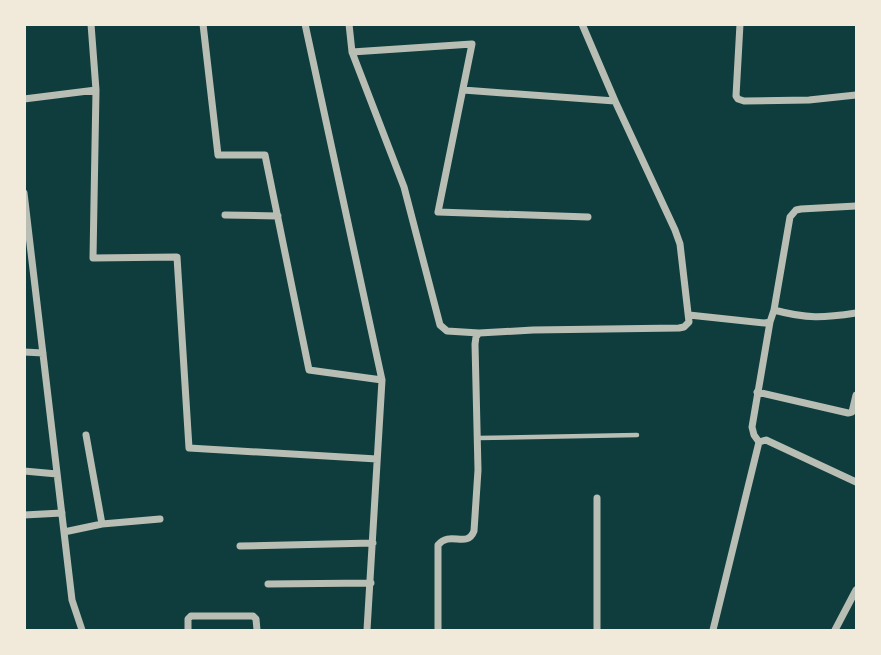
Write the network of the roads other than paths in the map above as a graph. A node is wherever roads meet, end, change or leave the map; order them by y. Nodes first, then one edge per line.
1 (91, 24) edge
2 (203, 24) edge
3 (305, 24) edge
4 (349, 24) edge
5 (582, 24) edge
6 (740, 24) edge
7 (352, 52) junction
8 (96, 90) junction
9 (463, 90) junction
10 (856, 95) edge
11 (24, 99) edge
12 (615, 101) junction
13 (24, 192) edge
14 (856, 206) edge
15 (225, 215) dead end
16 (278, 216) junction
17 (588, 217) dead end
18 (774, 310) junction
19 (856, 313) edge
20 (689, 315) junction
21 (770, 322) junction
22 (479, 333) junction
23 (24, 352) edge
24 (43, 354) junction
25 (382, 380) junction
26 (757, 392) junction
27 (856, 395) edge
28 (86, 435) dead end
29 (636, 435) dead end
30 (477, 438) junction
31 (759, 442) junction
32 (377, 460) junction
33 (24, 471) edge
34 (57, 474) junction
35 (856, 482) edge
36 (597, 498) dead end
37 (62, 513) junction
38 (24, 515) edge
39 (160, 519) dead end
40 (102, 524) junction
41 (64, 532) junction
42 (373, 543) junction
43 (240, 546) dead end
44 (371, 583) junction
45 (268, 584) dead end
46 (856, 590) edge
47 (82, 631) edge
48 (188, 631) edge
49 (257, 631) edge
50 (367, 631) edge
51 (438, 631) edge
52 (597, 631) edge
53 (713, 631) edge
54 (835, 631) edge

1 - 8 street
2 - 16 street
3 - 25 street
4 - 7 street
5 - 12 street
6 - 10 street
7 - 9 street
7 - 22 street
8 - 11 street
8 - 32 street
9 - 12 street
9 - 17 street
12 - 20 street
13 - 24 street
14 - 18 street
15 - 16 street
16 - 25 street
18 - 19 street
18 - 21 street
20 - 21 street
20 - 22 street
21 - 26 street
22 - 30 street
23 - 24 street
24 - 34 street
25 - 32 street
26 - 27 street
26 - 31 street
28 - 40 street
29 - 30 lane
30 - 51 street
31 - 35 street
31 - 53 street
32 - 42 street
33 - 34 street
34 - 37 street
36 - 52 street
37 - 38 street
37 - 41 street
39 - 40 street
40 - 41 street
41 - 47 street
42 - 43 street
42 - 44 street
44 - 45 street
44 - 50 street
46 - 54 street
48 - 49 street

